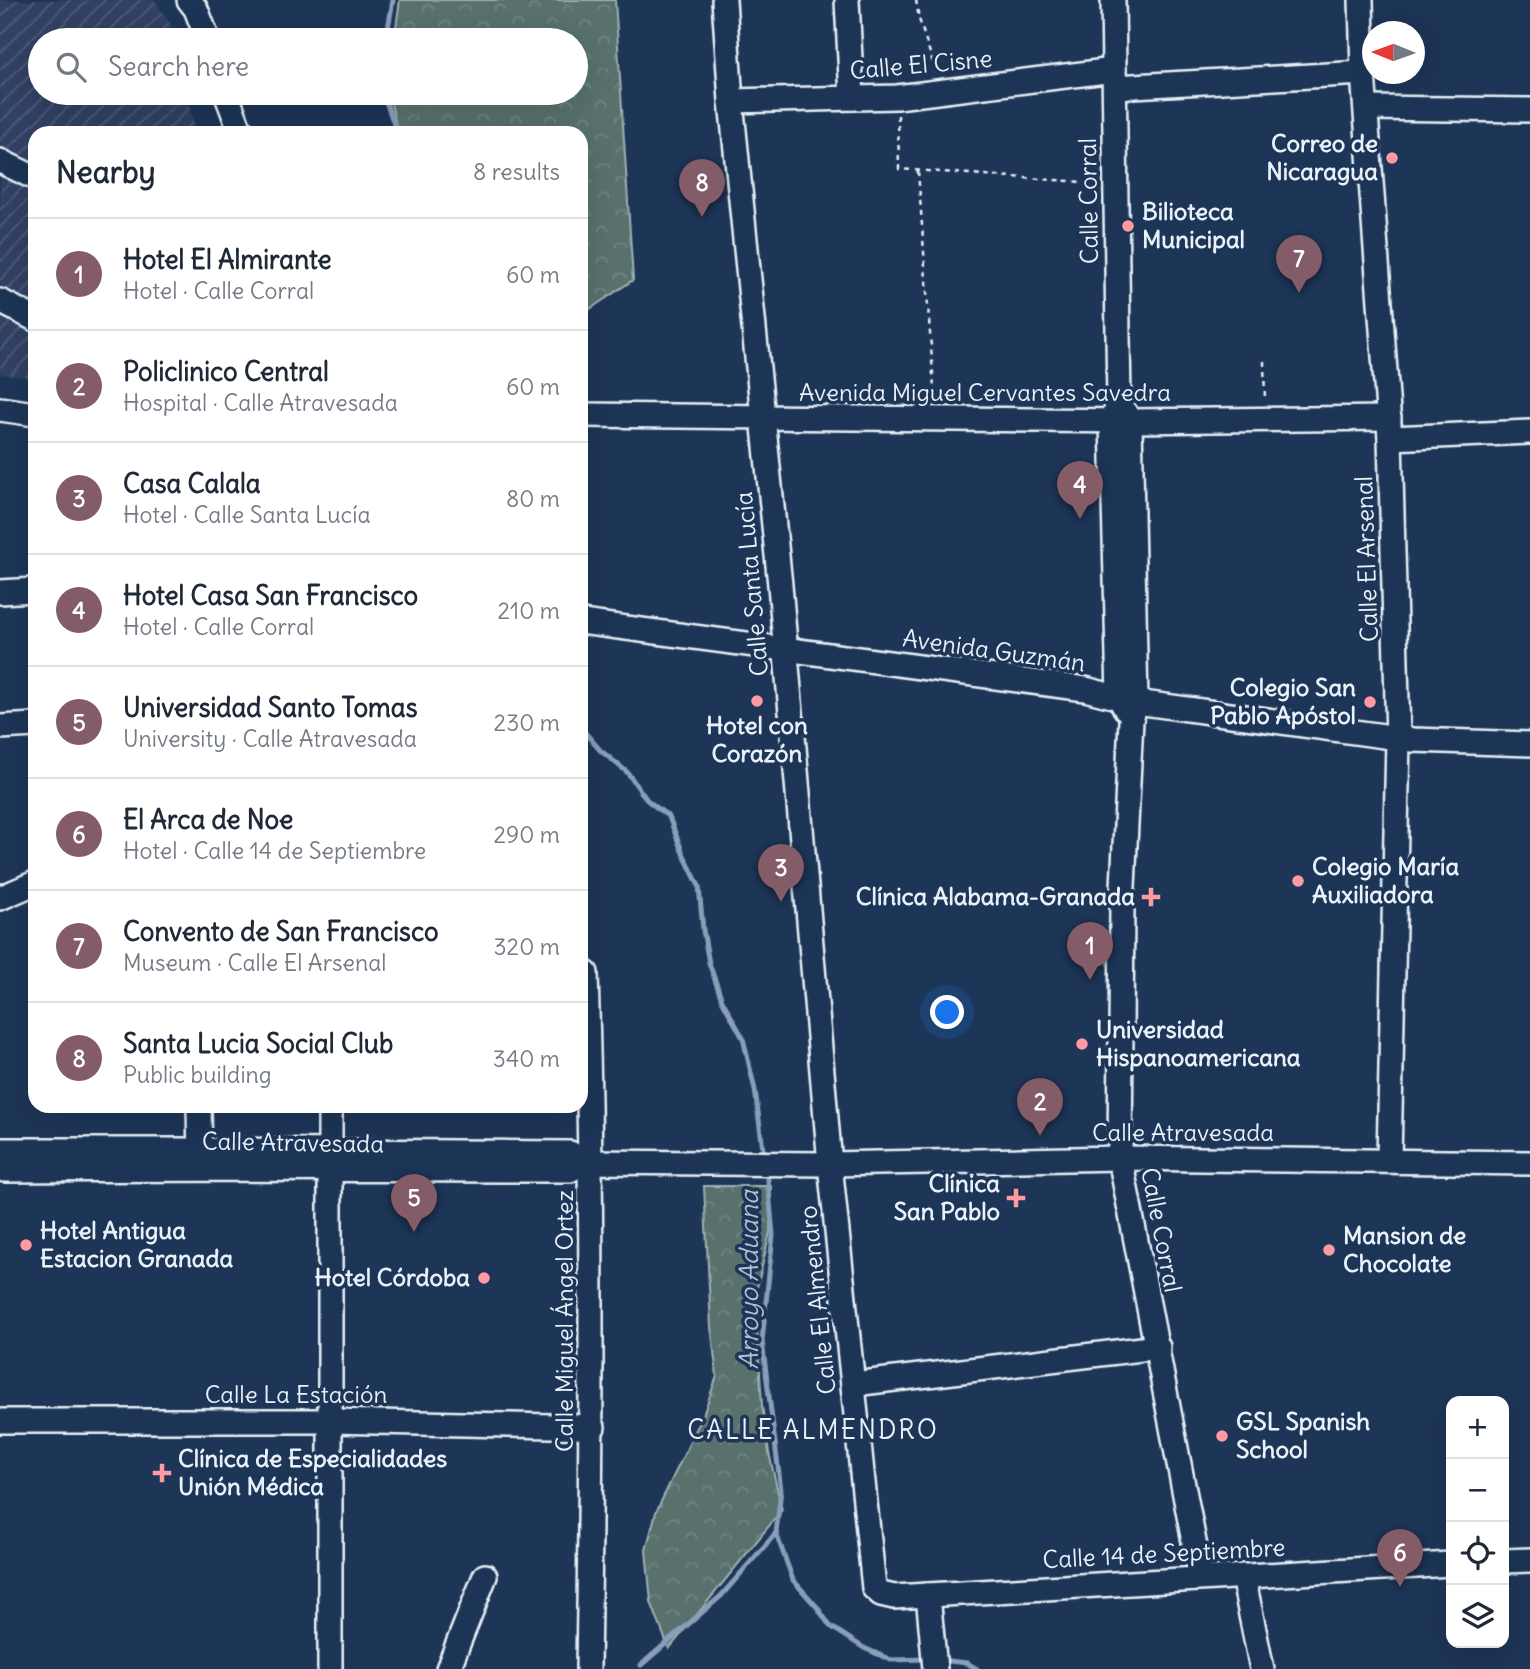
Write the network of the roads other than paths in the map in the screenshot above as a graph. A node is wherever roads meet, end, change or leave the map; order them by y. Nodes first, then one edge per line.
1 (189, 0) edge
2 (724, 0) edge
3 (847, 0) edge
4 (1113, 0) edge
5 (1361, 0) edge
6 (203, 28) edge
7 (1362, 36) edge
8 (1362, 73) edge
9 (1114, 78) junction
10 (1364, 84) edge
11 (852, 98) junction
12 (731, 101) junction
13 (230, 105) edge
14 (1366, 108) junction
15 (1530, 110) edge
16 (238, 126) edge
17 (0, 161) edge
18 (28, 175) edge
19 (0, 301) edge
20 (28, 315) edge
21 (0, 409) edge
22 (28, 413) edge
23 (588, 415) edge
24 (1120, 415) junction
25 (762, 418) junction
26 (1389, 428) junction
27 (1530, 432) edge
28 (28, 590) edge
29 (0, 592) edge
30 (588, 623) edge
31 (784, 649) junction
32 (1129, 706) junction
33 (28, 725) edge
34 (0, 727) edge
35 (1398, 738) junction
36 (1530, 744) edge
37 (28, 886) edge
38 (0, 898) edge
39 (199, 1113) edge
40 (330, 1113) edge
41 (587, 1113) edge
42 (0, 1150) edge
43 (1120, 1158) junction
44 (88, 1159) junction
45 (200, 1159) junction
46 (1389, 1160) junction
47 (330, 1161) junction
48 (588, 1162) junction
49 (1530, 1163) edge
50 (830, 1164) junction
51 (0, 1168) edge
52 (1158, 1347) junction
53 (854, 1384) junction
54 (0, 1421) edge
55 (331, 1421) junction
56 (593, 1427) junction
57 (1530, 1560) edge
58 (1509, 1561) edge
59 (1446, 1564) edge
60 (485, 1576) dead end
61 (1243, 1576) junction
62 (1201, 1578) junction
63 (881, 1594) joint
64 (928, 1595) junction
65 (330, 1669) edge
66 (448, 1669) edge
67 (588, 1669) edge
68 (935, 1669) edge
69 (1262, 1669) edge

1 - 6 street
2 - 12 street, Calle Santa Lucía
3 - 11 street
4 - 9 street, Calle Corral
5 - 7 street, Calle El Arsenal
8 - 9 street, Calle El Cisne
9 - 11 street, Calle El Cisne
9 - 24 street, Calle Corral
10 - 14 street, Calle El Arsenal
11 - 12 street, Calle El Cisne
12 - 25 street, Calle Santa Lucía
13 - 16 street
14 - 15 street
14 - 26 street, Calle El Arsenal
17 - 18 street
19 - 20 street
21 - 22 street
23 - 25 street, Avenida Miguel Cervantes Savedra
24 - 25 street, Avenida Miguel Cervantes Savedra
24 - 26 street, Avenida Miguel Cervantes Savedra
24 - 32 street, Calle Corral
25 - 31 street, Calle Santa Lucía
26 - 27 street, Avenida Miguel Cervantes Savedra
26 - 35 street, Calle El Arsenal
28 - 29 street
30 - 31 street, Avenida Guzmán
31 - 32 street, Avenida Guzmán
31 - 50 street, Calle Santa Lucía
32 - 35 street, Avenida Guzmán
32 - 43 street, Calle Corral
33 - 34 street
35 - 36 street, Avenida Guzmán
35 - 46 street, Calle El Arsenal
37 - 38 street
39 - 45 street
40 - 47 street
41 - 48 street, Calle Miguel Ángel Ortez
42 - 44 street, Calle Atravesada
43 - 46 street, Calle Atravesada
43 - 50 street, Calle Atravesada
43 - 52 street, Calle Corral
44 - 45 street, Calle Atravesada
44 - 51 street, Calle Atravesada
45 - 47 street, Calle Atravesada
46 - 49 street, Calle Atravesada
47 - 48 street, Calle Atravesada
47 - 55 street
48 - 50 street, Calle Atravesada
48 - 56 street, Calle Miguel Ángel Ortez
50 - 53 street, Calle El Almendro
52 - 53 street
52 - 62 street, Calle Corral
53 - 63 street, Calle El Almendro
54 - 55 street, Calle La Estación
55 - 56 street, Calle La Estación
55 - 65 street
56 - 67 street, Calle Miguel Ángel Ortez
57 - 58 street
59 - 61 street, Calle 14 de Septiembre
60 - 66 street
61 - 62 street, Calle 14 de Septiembre
61 - 69 street
62 - 64 street, Calle 14 de Septiembre
63 - 64 street, Calle 14 de Septiembre
64 - 68 street

